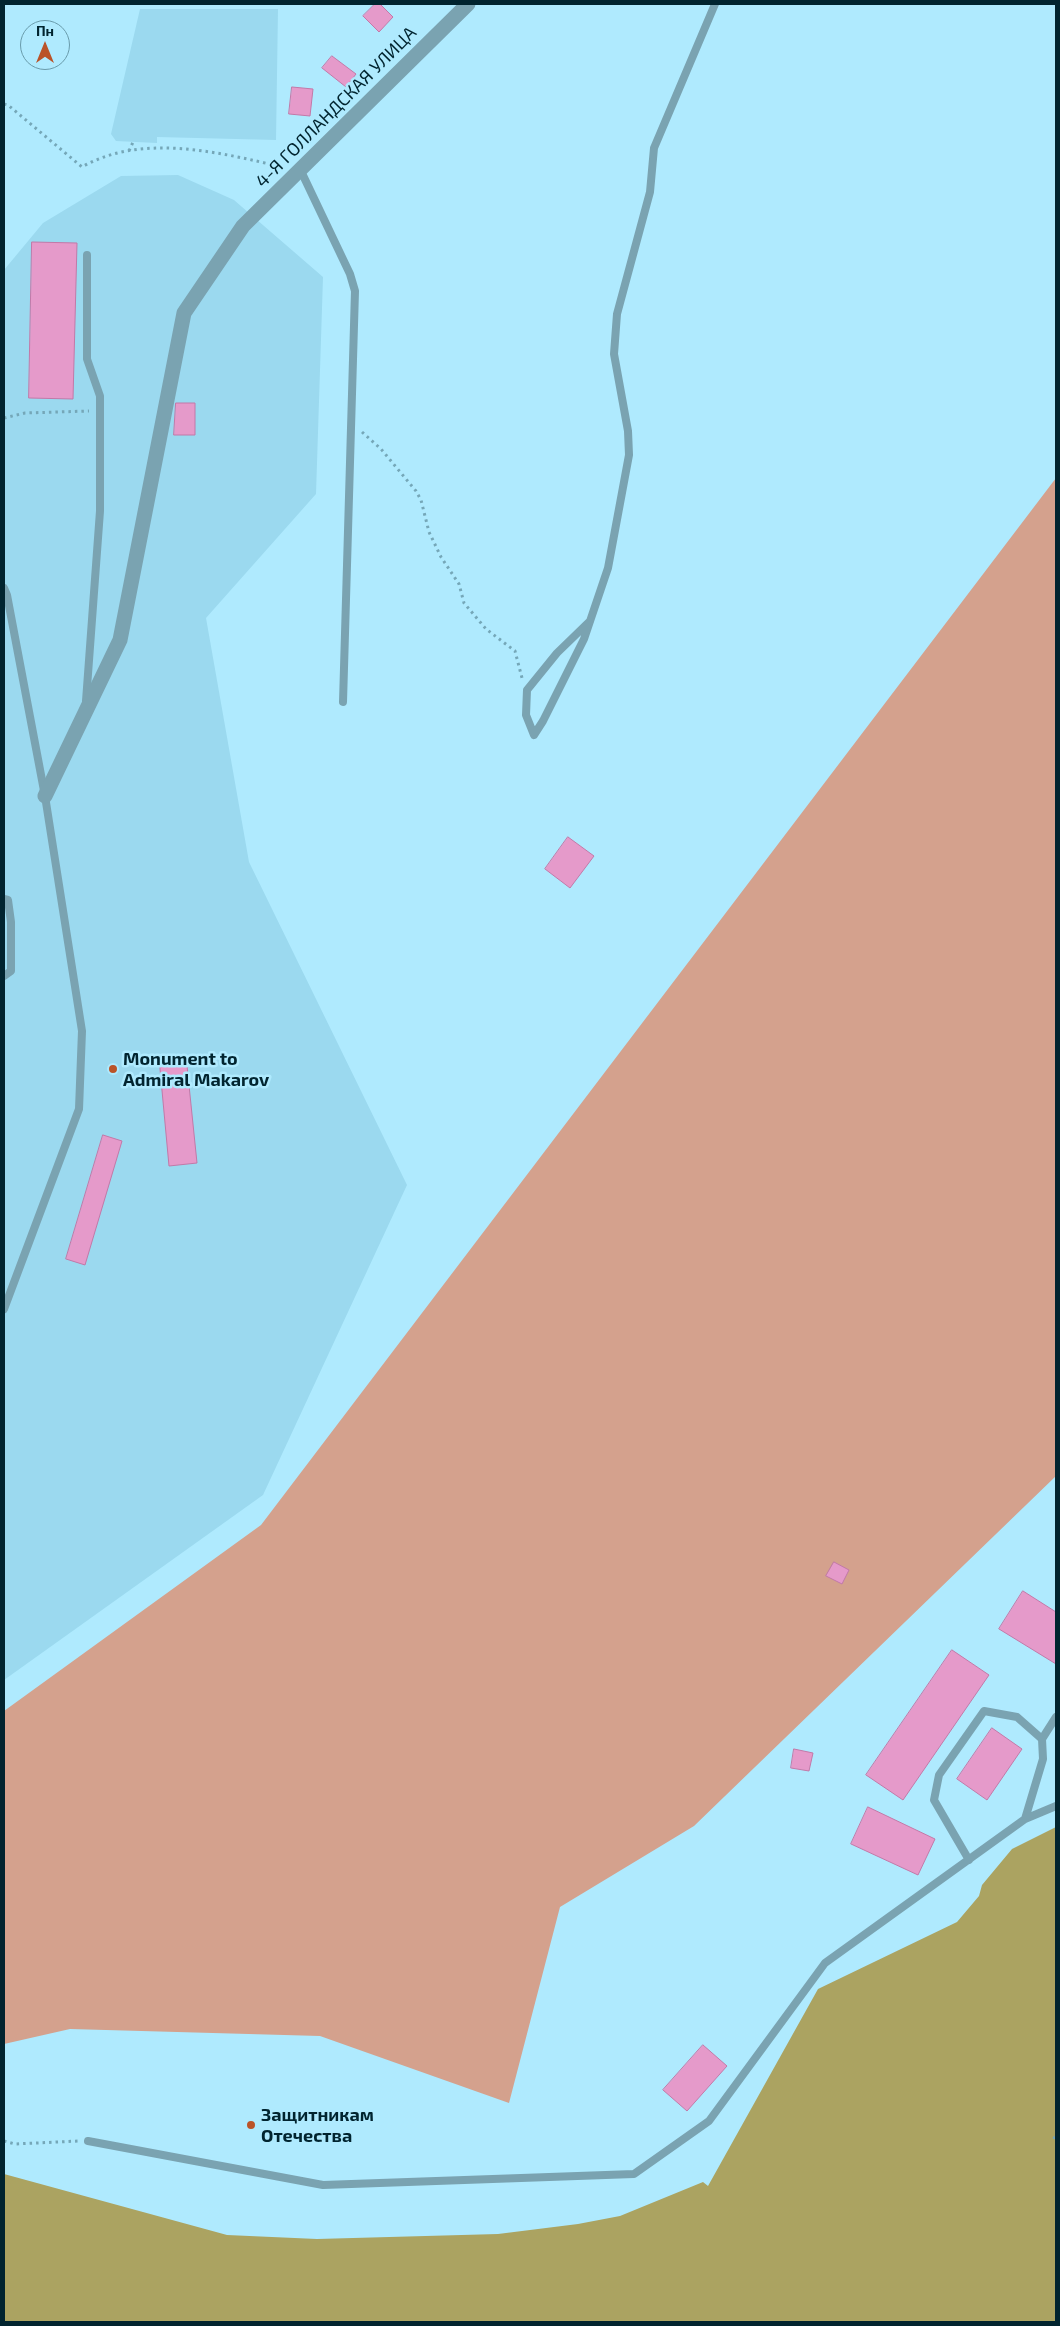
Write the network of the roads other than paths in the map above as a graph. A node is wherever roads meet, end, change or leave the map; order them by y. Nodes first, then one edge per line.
1 (468, 4) edge
2 (714, 4) edge
3 (300, 169) junction
4 (87, 255) dead end
5 (4, 588) edge
6 (590, 621) junction
7 (343, 702) dead end
8 (86, 708) junction
9 (45, 796) junction
10 (4, 899) edge
11 (4, 976) edge
12 (4, 1308) edge
13 (1056, 1717) edge
14 (1042, 1738) junction
15 (1056, 1806) edge
16 (1025, 1819) junction
17 (968, 1860) junction
18 (88, 2141) road end

1 - 3 street, 4-Я ГОЛЛАНДСКАЯ УЛИЦА
2 - 6 lane
3 - 7 lane
3 - 8 street, 4-Я ГОЛЛАНДСКАЯ УЛИЦА
4 - 8 lane
5 - 9 lane
6 - 6 lane
8 - 9 street, 4-Я ГОЛЛАНДСКАЯ УЛИЦА
9 - 12 lane
10 - 11 lane
13 - 14 lane
14 - 16 lane
14 - 17 lane
15 - 16 lane
16 - 17 lane
17 - 18 lane

